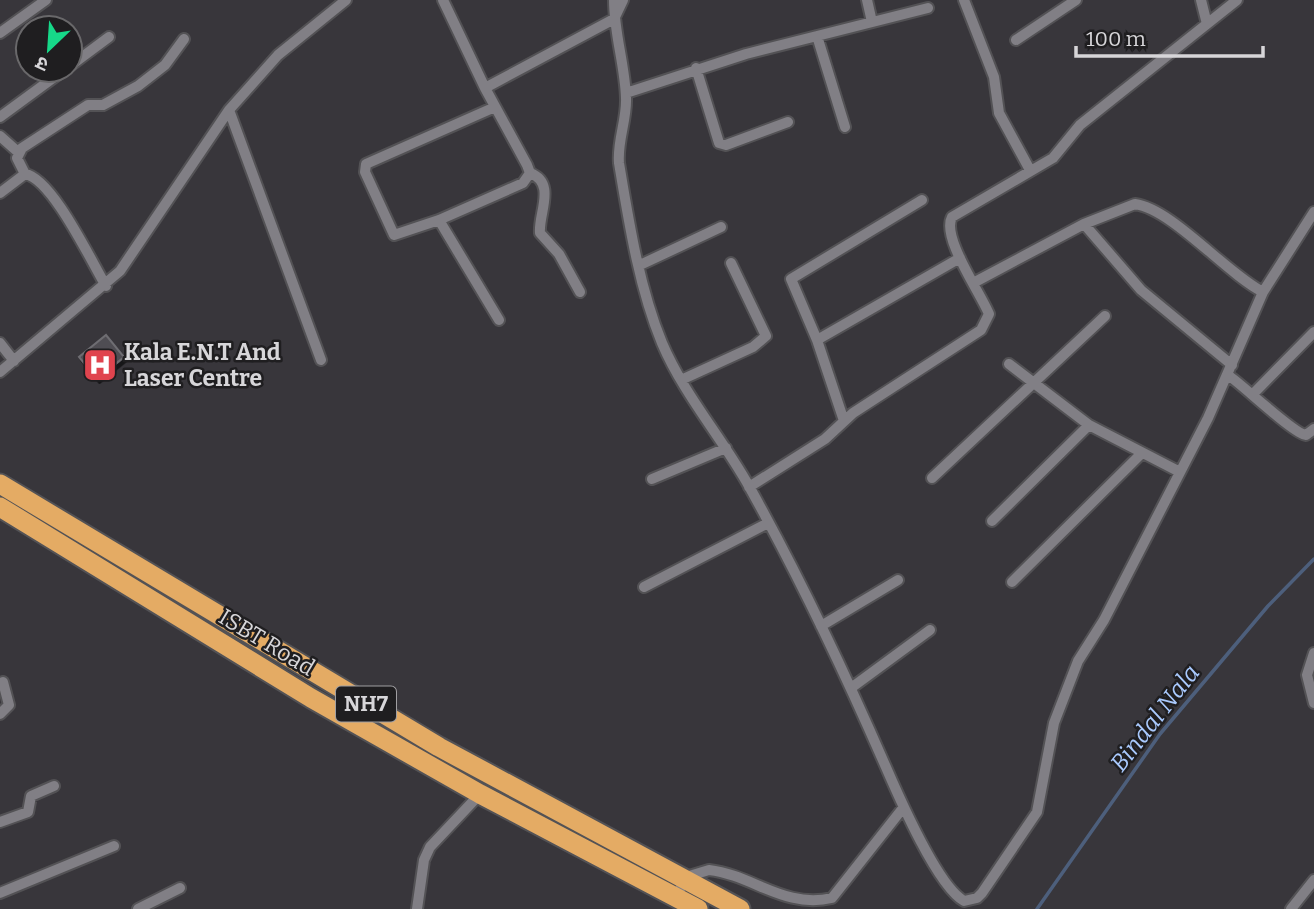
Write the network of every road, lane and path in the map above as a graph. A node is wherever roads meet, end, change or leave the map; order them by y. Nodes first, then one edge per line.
1 (45, 0) edge
2 (324, 0) edge
3 (346, 0) edge
4 (614, 0) edge
5 (623, 0) edge
6 (867, 0) edge
7 (964, 0) edge
8 (1076, 0) edge
9 (1201, 0) edge
10 (1237, 0) edge
11 (448, 2) edge
12 (928, 8) dead end
13 (332, 10) junction
14 (614, 19) junction
15 (872, 22) junction
16 (1207, 24) junction
17 (0, 33) edge
18 (817, 36) junction
19 (109, 37) dead end
20 (184, 39) dead end
21 (1016, 40) dead end
22 (84, 56) edge
23 (696, 68) junction
24 (45, 84) edge
25 (485, 88) junction
26 (626, 93) junction
27 (495, 107) junction
28 (229, 110) junction
29 (0, 117) edge
30 (788, 122) dead end
31 (845, 127) dead end
32 (0, 136) edge
33 (18, 152) junction
34 (1030, 170) junction
35 (530, 173) junction
36 (24, 174) junction
37 (0, 193) edge
38 (922, 200) dead end
39 (1314, 212) edge
40 (439, 220) junction
41 (1084, 224) junction
42 (721, 227) dead end
43 (960, 258) junction
44 (731, 262) dead end
45 (640, 265) junction
46 (975, 282) junction
47 (106, 286) junction
48 (580, 292) dead end
49 (1263, 292) junction
50 (1105, 316) dead end
51 (499, 320) dead end
52 (1314, 332) edge
53 (817, 340) junction
54 (0, 344) edge
55 (321, 360) dead end
56 (14, 362) junction
57 (1009, 364) dead end
58 (1230, 370) junction
59 (0, 372) edge
60 (681, 380) junction
61 (1035, 384) junction
62 (1254, 393) junction
63 (844, 421) junction
64 (1089, 425) junction
65 (1314, 429) edge
66 (726, 448) junction
67 (1142, 453) junction
68 (1178, 471) junction
69 (932, 478) dead end
70 (652, 479) dead end
71 (0, 484) edge
72 (749, 487) junction
73 (0, 507) edge
74 (992, 521) dead end
75 (768, 523) junction
76 (898, 580) dead end
77 (1012, 582) dead end
78 (644, 587) dead end
79 (821, 626) junction
80 (930, 630) dead end
81 (1314, 653) edge
82 (3, 682) dead end
83 (851, 688) junction
84 (1314, 703) edge
85 (0, 715) edge
86 (54, 786) dead end
87 (480, 794) junction
88 (903, 808) junction
89 (0, 822) edge
90 (114, 846) dead end
91 (686, 877) junction
92 (1314, 880) edge
93 (180, 888) dead end
94 (0, 892) edge
95 (676, 897) junction
96 (138, 909) edge
97 (417, 909) edge
98 (698, 909) edge
99 (740, 909) edge
100 (1291, 909) edge

1 - 17 street
2 - 13 street
3 - 13 street
4 - 14 street
5 - 14 street
6 - 15 street
7 - 34 street
8 - 21 street
9 - 16 street
10 - 16 street
11 - 25 street
12 - 15 street
13 - 28 street
14 - 25 street
14 - 26 street
15 - 18 street
16 - 34 street
18 - 23 street
18 - 31 street
19 - 22 street
20 - 33 street
23 - 26 street
23 - 30 street
24 - 29 street
25 - 27 street
26 - 45 street
27 - 35 street
27 - 40 street
28 - 47 street
28 - 55 street
32 - 33 street
33 - 36 street
34 - 43 street
35 - 40 street
35 - 48 street
36 - 37 street
36 - 47 street
38 - 53 street
39 - 49 street
40 - 51 street
41 - 46 street
41 - 49 street
41 - 58 street
42 - 45 street
43 - 46 street
43 - 53 street
44 - 60 street
45 - 60 street
46 - 63 street
47 - 56 street
49 - 58 street
50 - 61 street
52 - 62 street
53 - 63 street
54 - 56 street
56 - 59 street
57 - 61 street
58 - 62 street
58 - 68 street
60 - 66 street
61 - 64 street
61 - 69 street
62 - 65 street
63 - 72 street
64 - 67 street
64 - 74 street
66 - 70 street
66 - 72 street
67 - 68 street
67 - 77 street
68 - 88 street
71 - 91 highway, NH7
72 - 75 street
73 - 87 highway, ISBT Road / NH7
75 - 78 street
75 - 79 street
76 - 79 street
79 - 83 street
80 - 83 street
81 - 84 street
82 - 85 street
83 - 88 street
86 - 89 street
87 - 95 highway, ISBT Road / NH7
87 - 97 street
88 - 91 street
90 - 94 street
91 - 95 street
91 - 99 highway, NH7
92 - 100 street
93 - 96 street
95 - 98 highway, ISBT Road / NH7

